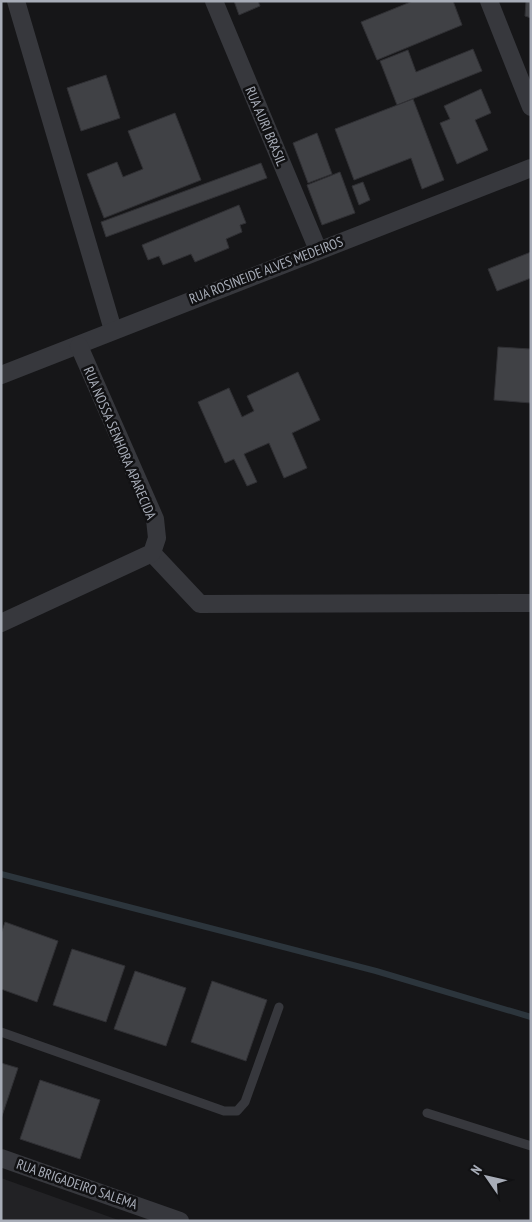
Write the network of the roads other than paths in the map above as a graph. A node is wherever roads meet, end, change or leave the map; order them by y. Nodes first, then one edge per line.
1 (16, 1) edge
2 (214, 1) edge
3 (490, 1) edge
4 (531, 107) edge
5 (531, 168) edge
6 (318, 250) junction
7 (113, 330) junction
8 (79, 346) junction
9 (1, 375) edge
10 (152, 554) junction
11 (531, 603) edge
12 (1, 623) edge
13 (279, 1006) dead end
14 (1, 1032) edge
15 (427, 1113) dead end
16 (531, 1146) edge
17 (1, 1158) edge
18 (180, 1221) edge

1 - 7 street
2 - 6 street, RUA AURI BRASIL
3 - 4 street
5 - 6 street, RUA ROSINEIDE ALVES MEDEIROS
6 - 7 street, RUA ROSINEIDE ALVES MEDEIROS
7 - 8 street, RUA ROSINEIDE ALVES MEDEIROS
8 - 9 street, RUA ROSINEIDE ALVES MEDEIROS
8 - 10 street, RUA NOSSA SENHORA APARECIDA
10 - 11 street
10 - 12 street
13 - 14 lane
15 - 16 lane
17 - 18 street, RUA BRIGADEIRO SALEMA

